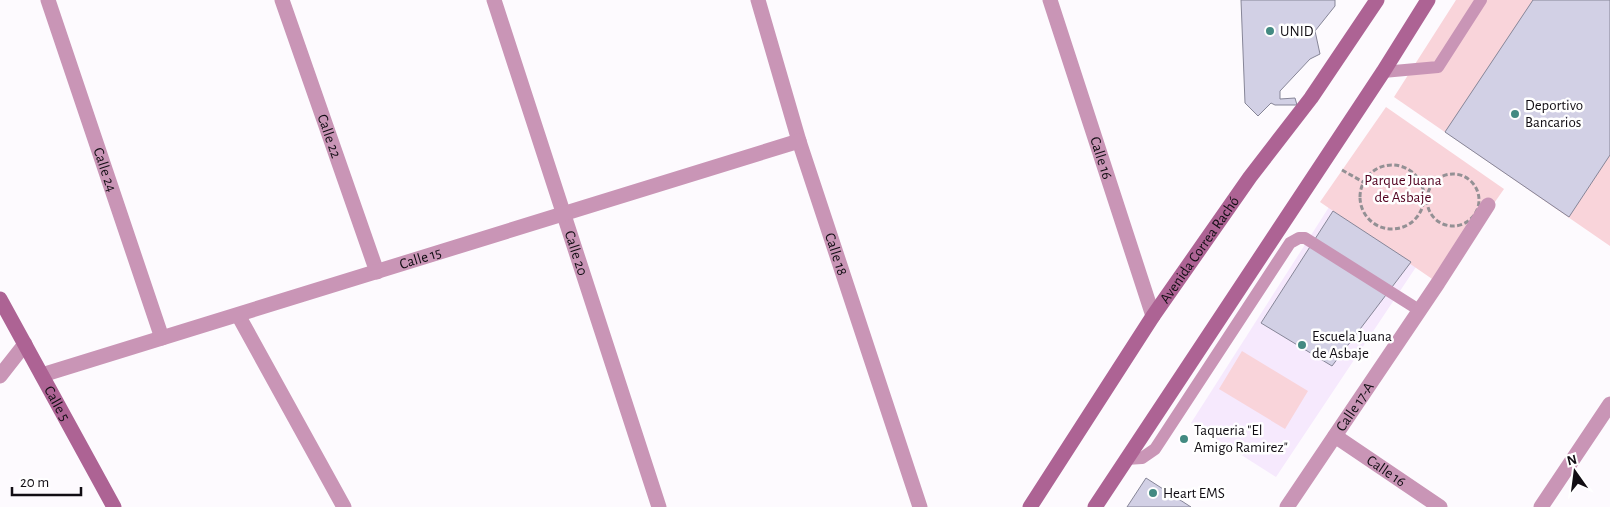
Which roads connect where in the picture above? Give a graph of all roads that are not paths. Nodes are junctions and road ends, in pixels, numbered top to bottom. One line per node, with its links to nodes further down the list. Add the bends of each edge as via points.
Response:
1 (48, 0): 18 (street, Calle 24)
2 (282, 0): 13 (street, Calle 22)
3 (494, 0): 12 (street, Calle 20)
4 (758, 0): 10 (street, Calle 18)
5 (1050, 0): 17 (street, Calle 16)
6 (1377, 0): 17 (main road, Avenida Correa Rachó)
7 (1428, 0): 9 (main road)
8 (1481, 0): 9 (lane, via 1438,67)
9 (1383, 72): 24 (main road)
10 (799, 141): 12 (street, Calle 15); 28 (street, Calle 18)
11 (1488, 204): 15 (street, Calle 17-A)
12 (564, 214): 13 (street, Calle 15); 27 (street, Calle 20)
13 (377, 272): 16 (street, Calle 15)
14 (0, 300): 19 (main road, Calle 5)
15 (1419, 310): 23 (street, Calle 17-A); 24 (lane, via 1305,238 1299,238 1290,243 1155,449 1142,458)
16 (238, 315): 18 (street, Calle 15); 26 (street)
17 (1153, 316): 29 (main road, Avenida Correa Rachó)
18 (162, 338): 20 (street, Calle 15)
19 (25, 344): 20 (main road, Calle 5); 21 (street)
20 (42, 375): 25 (main road, Calle 5)
21 (0, 376)
22 (1610, 404): 33 (street)
23 (1334, 436): 31 (street, Calle 17-A); 32 (street, Calle 16)
24 (1126, 460): 30 (main road)
25 (114, 507)
26 (344, 507)
27 (659, 507)
28 (920, 507)
29 (1030, 507)
30 (1095, 507)
31 (1287, 507)
32 (1440, 507)
33 (1541, 507)

